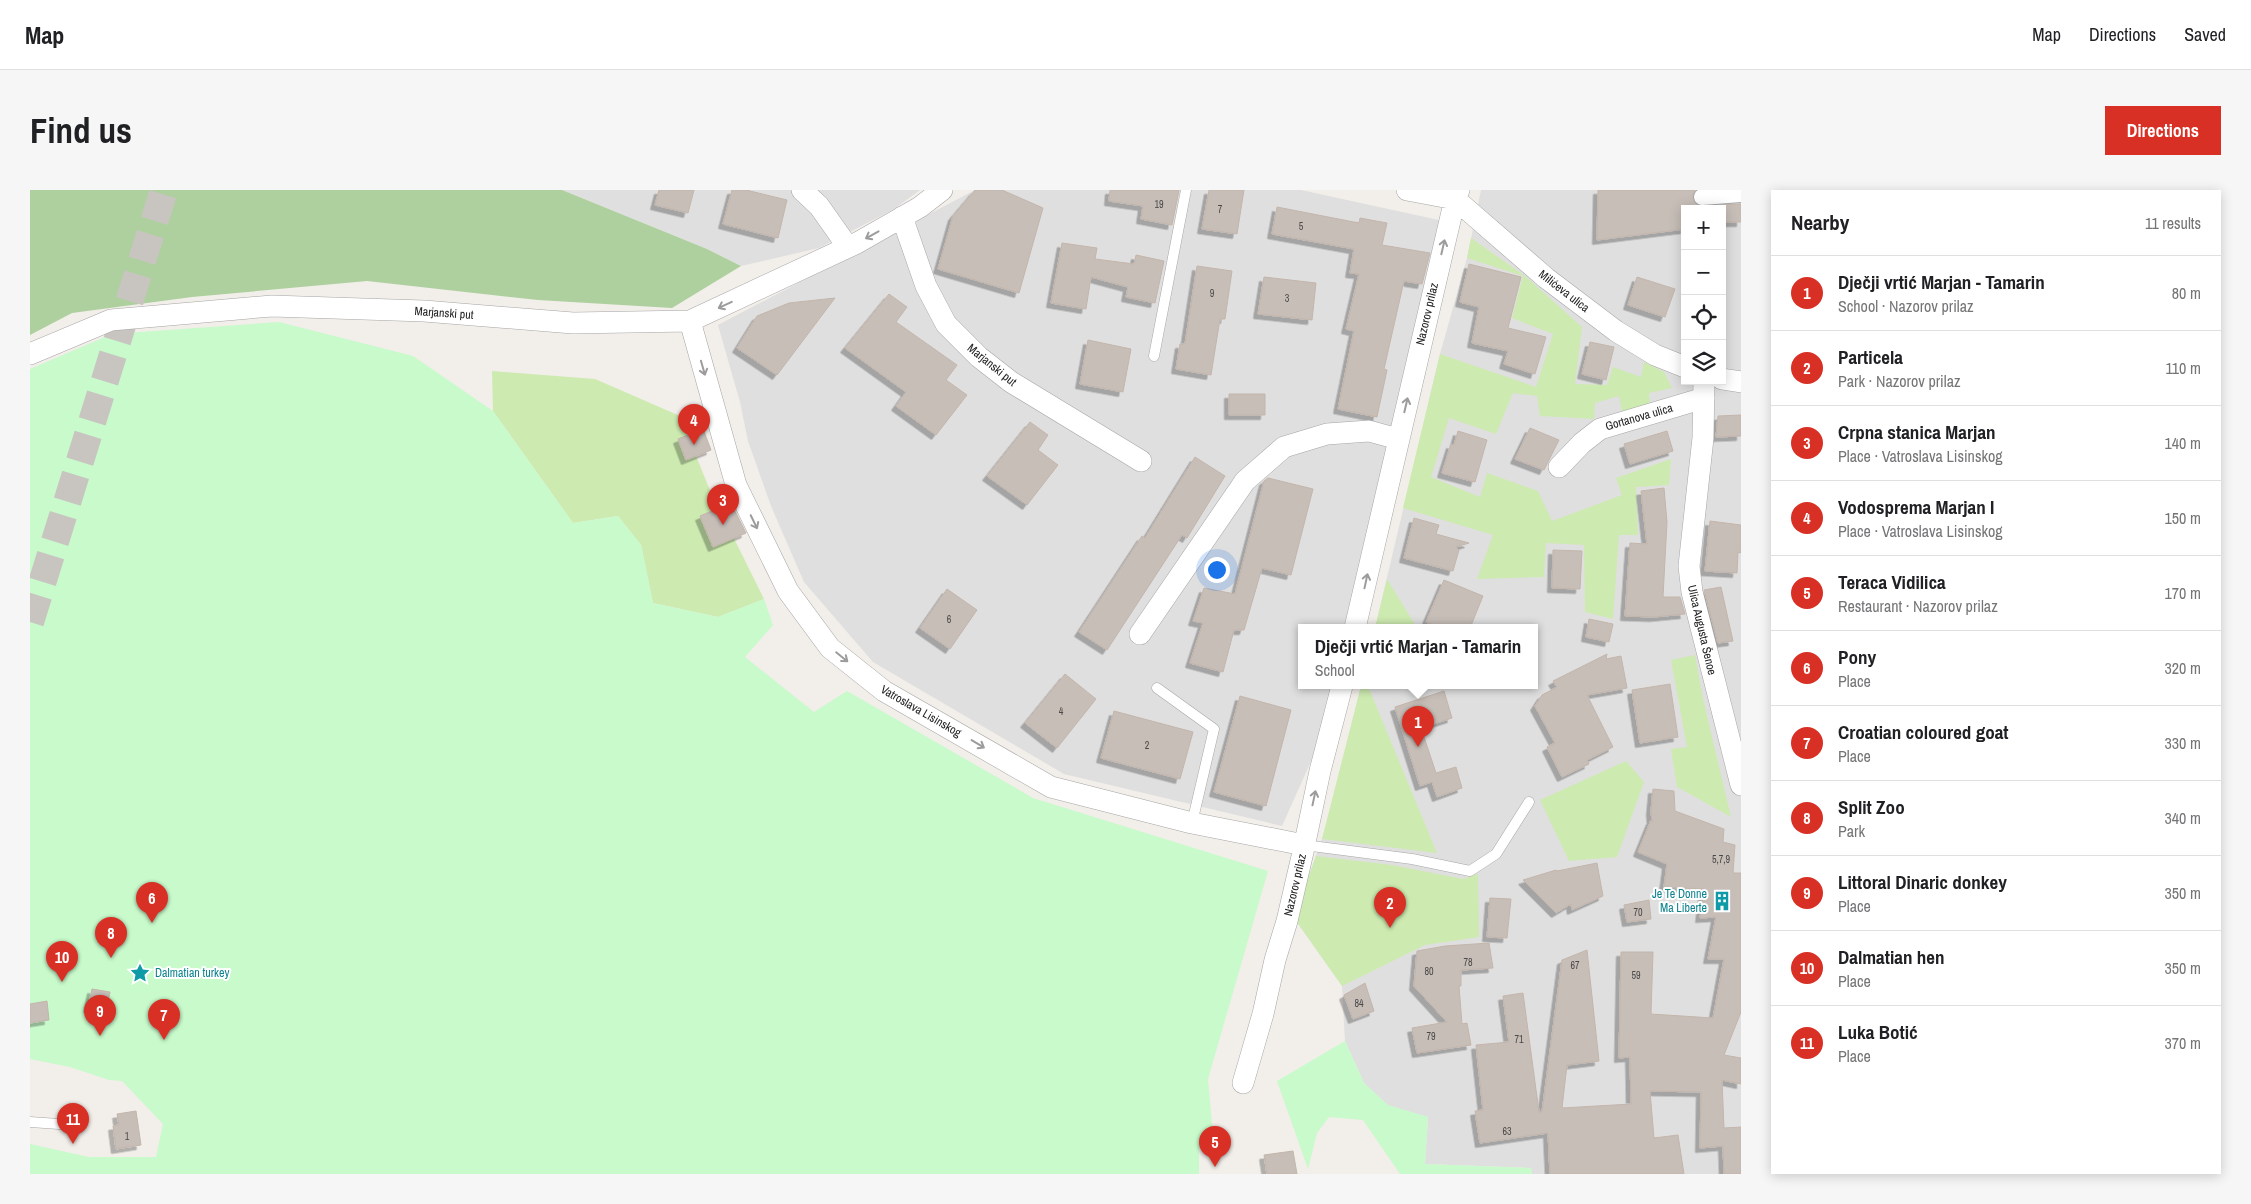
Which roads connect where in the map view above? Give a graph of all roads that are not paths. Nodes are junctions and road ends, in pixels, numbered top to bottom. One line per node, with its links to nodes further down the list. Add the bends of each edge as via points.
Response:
1 (802, 190): 9 (street, via 819,206)
2 (942, 190): 8 (street, Marjanski put)
3 (1186, 190): 12 (lane)
4 (1407, 190): 6 (street)
5 (1741, 194): 7 (street)
6 (1457, 195): 13 (street, Milićeva ulica, via 1546,278 1616,331); 17 (street, Nazorov prilaz, one-way to 6)
7 (1702, 197)
8 (902, 217): 9 (street, Marjanski put, one-way to 9); 18 (street, Marjanski put, via 926,286 946,324 979,357 1011,382)
9 (848, 247): 10 (street, Marjanski put, one-way to 10)
10 (690, 321): 11 (street, Marjanski put, via 573,323 424,311 272,306 111,320); 26 (street, Vatroslava Lisinskog, one-way to 26, via 736,485 788,591 830,648 884,691 1051,787)
11 (30, 354)
12 (1154, 356)
13 (1681, 366)
14 (1726, 380): 15 (street)
15 (1741, 382)
16 (1704, 390): 19 (street, Gortanova ulica, via 1600,429); 24 (street, Ulica Augusta Šenoe, via 1703,438 1689,566 1692,592)
17 (1398, 439): 20 (street, Nazorov prilaz, one-way to 17); 21 (street, via 1369,431 1327,434 1284,447 1245,481)
18 (1142, 461)
19 (1558, 467)
20 (1356, 624)
21 (1140, 634)
22 (1157, 688): 26 (lane, via 1214,729)
23 (1341, 689): 27 (street, Nazorov prilaz, one-way to 23)
24 (1741, 785)
25 (1529, 802): 27 (lane, via 1496,854 1470,870)
26 (1192, 823): 27 (street, Vatroslava Lisinskog)
27 (1304, 845): 28 (street, Nazorov prilaz, via 1287,921 1274,960 1264,1014)
28 (1243, 1082)
29 (30, 1122): 30 (lane)
30 (74, 1125)

